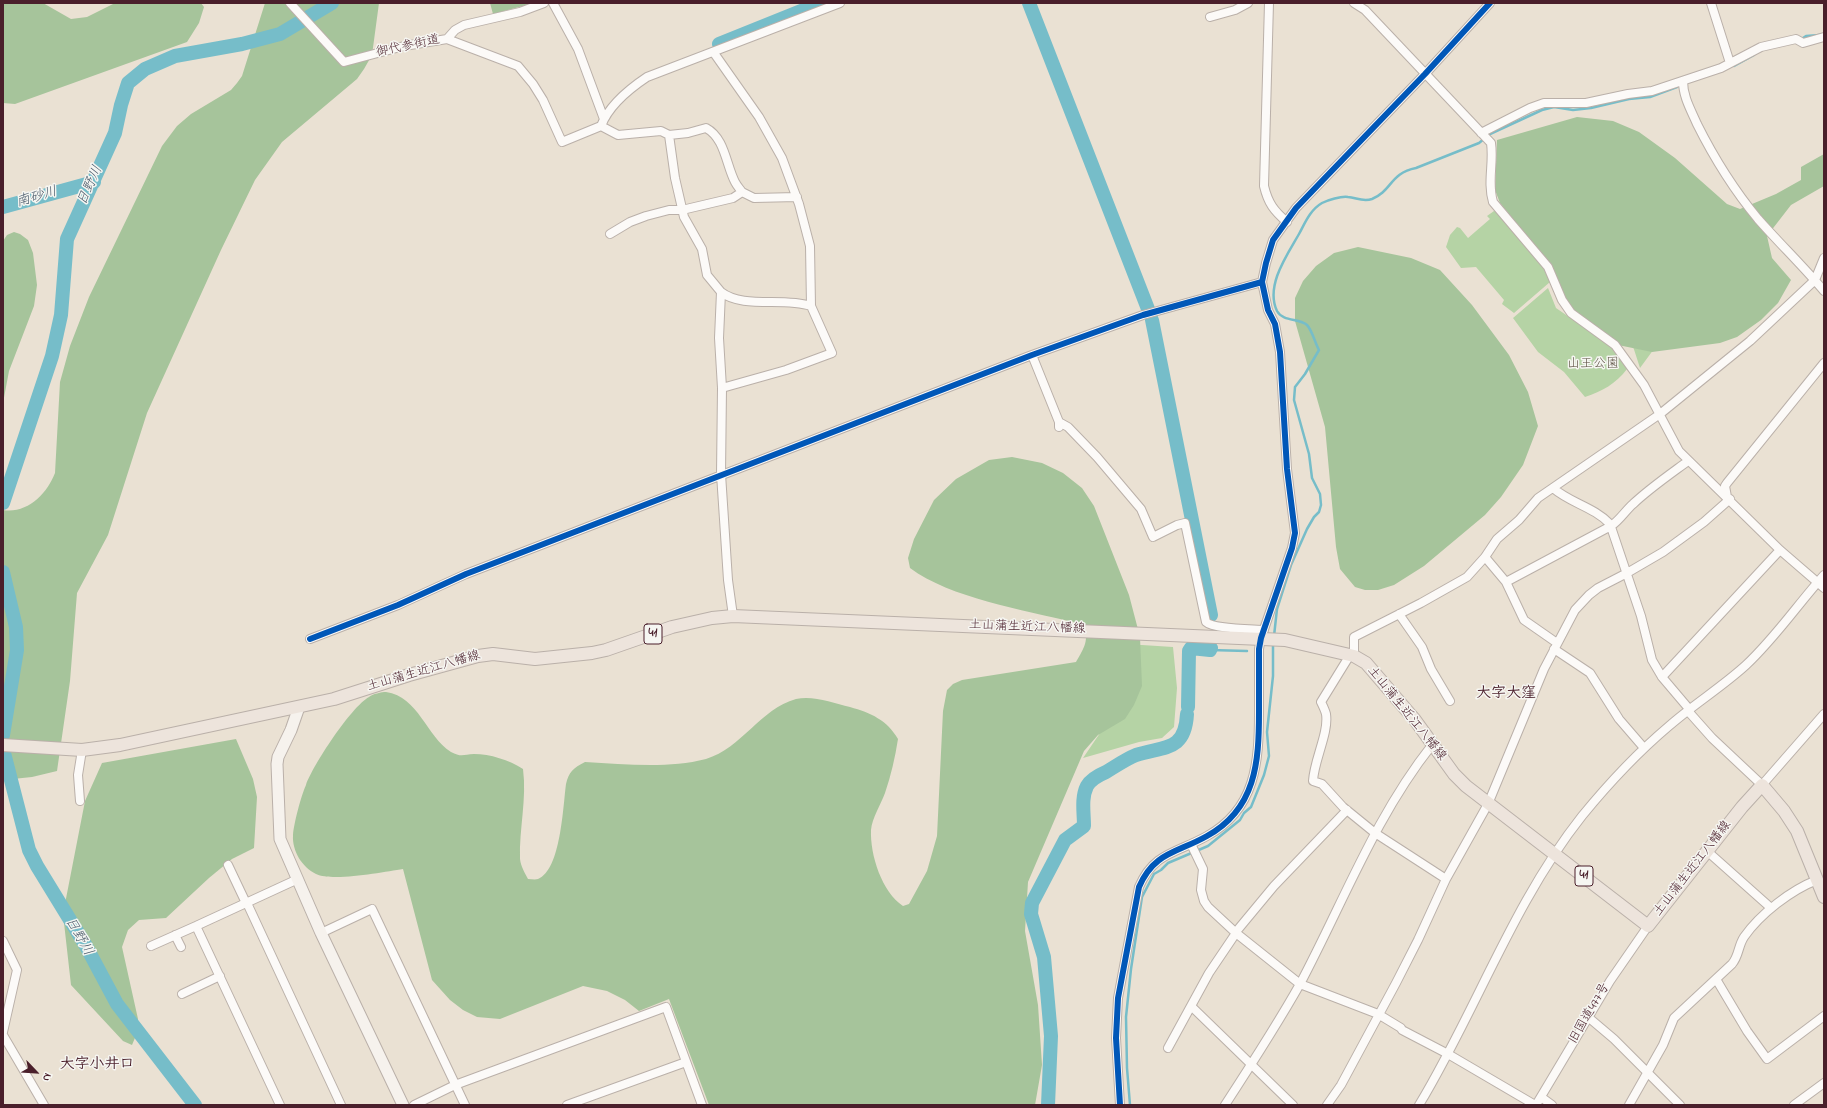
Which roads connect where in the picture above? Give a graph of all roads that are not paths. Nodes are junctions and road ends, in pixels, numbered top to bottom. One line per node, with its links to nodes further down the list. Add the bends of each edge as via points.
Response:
1 (290, 3): 12 (street, 御代参街道, via 344,62 404,46)
2 (544, 3): 12 (street, 御代参街道, via 520,12 464,25)
3 (552, 3): 17 (street, via 578,49)
4 (840, 3): 13 (street)
5 (1248, 3): 10 (street, via 1235,10)
6 (1269, 3): 23 (street, via 1264,186 1275,212)
7 (1354, 3): 15 (street, via 1365,10)
8 (1490, 3): 15 (street)
9 (1711, 3): 14 (street)
10 (1210, 17)
11 (1824, 37): 14 (street, via 1761,47)
12 (447, 39): 17 (street, via 518,66 543,100 562,142)
13 (714, 53): 17 (street, via 647,78 626,92); 21 (street, via 749,101 775,144)
14 (1730, 63): 16 (street)
15 (1425, 74): 18 (street); 23 (street, via 1296,208)
16 (1683, 81): 18 (street, via 1652,91 1596,101 1575,104 1544,103); 26 (street, via 1683,92 1709,149 1725,174 1758,218)
17 (603, 123): 19 (street, via 618,135 661,131)
18 (1482, 134): 34 (street, via 1489,142 1492,154 1490,192 1493,202 1548,267 1562,300 1571,313 1615,346 1644,385)
19 (669, 135): 20 (street, via 706,128 710,130 720,142 735,183); 22 (street)
20 (742, 192): 21 (street, via 754,198); 22 (street, via 733,198)
21 (797, 197): 30 (street, via 810,246)
22 (682, 210): 24 (street, via 669,210 638,218); 29 (street, via 702,249 707,275)
23 (1287, 222): 27 (street, via 1279,230 1270,247)
24 (610, 234)
25 (1824, 258): 26 (street)
26 (1815, 280): 28 (street); 34 (street, via 1750,341)
27 (1262, 282): 31 (street, via 1143,315); 49 (street, via 1268,310 1275,324 1280,352 1287,469 1295,533)
28 (1824, 291)
29 (720, 292): 30 (street, via 739,301 787,302); 33 (street)
30 (812, 306): 33 (street, via 832,353 786,370)
31 (1032, 355): 36 (street); 49 (street, via 1059,424 1068,428 1097,457 1141,509 1153,537 1185,523 1206,622)
32 (1824, 363): 38 (street, via 1727,483 1725,486)
33 (722, 388): 36 (street)
34 (1660, 414): 35 (street, via 1679,451); 37 (street)
35 (1688, 462): 38 (street); 39 (street, via 1641,496)
36 (721, 474): 48 (street); 50 (street, via 466,574 398,605)
37 (1553, 488): 39 (street, via 1600,515); 41 (street, via 1538,498 1519,520 1497,539)
38 (1729, 498): 40 (street); 42 (street, via 1681,539)
39 (1611, 526): 42 (street); 44 (street)
40 (1780, 550): 45 (street); 53 (street)
41 (1485, 557): 44 (street); 47 (street, via 1467,577)
42 (1627, 573): 51 (street, via 1589,595 1575,610); 53 (street, via 1652,660)
43 (1824, 575): 45 (street)
44 (1506, 582): 51 (street, via 1524,620)
45 (1817, 582): 46 (street); 56 (street, via 1758,654)
46 (1824, 588)
47 (1399, 614): 52 (street, via 1354,637); 54 (street, via 1422,647 1431,669)
48 (733, 616): 49 (main road, 土山蒲生近江八幡線 / 41); 55 (main road, 土山蒲生近江八幡線 / 41, via 672,627 592,653 535,659 493,654 478,656)
49 (1264, 636): 52 (main road, 土山蒲生近江八幡線 / 41); 67 (street, via 1259,648 1259,744 1252,784 1238,809 1223,824)
50 (310, 639)
51 (1556, 646): 60 (street, via 1590,673 1619,720); 64 (street, via 1532,696)
52 (1352, 655): 59 (main road, 土山蒲生近江八幡線 / 41, via 1375,672); 65 (street, via 1321,702 1326,714 1325,731 1313,781 1322,784)
53 (1662, 677): 56 (street)
54 (1450, 701)
55 (299, 707): 61 (main road, 土山蒲生近江八幡線 / 41, via 120,745); 71 (street, via 277,764 280,839)
56 (1689, 710): 60 (street); 62 (street, via 1712,738)
57 (1824, 714): 62 (street)
58 (3, 745): 61 (main road, 土山蒲生近江八幡線 / 41)
59 (1432, 745): 64 (main road, 土山蒲生近江八幡線 / 41, via 1454,774); 66 (street)
60 (1644, 748): 69 (street, via 1609,784)
61 (82, 750): 63 (street, via 78,776)
62 (1762, 785): 68 (main road, 土山蒲生近江八幡線); 73 (main road, via 1784,811 1797,832)
63 (80, 802)
64 (1488, 804): 69 (main road, 土山蒲生近江八幡線 / 41); 72 (street)
65 (1347, 810): 66 (street); 80 (street, via 1279,880)
66 (1375, 833): 72 (street); 87 (street)
67 (1192, 845): 80 (street, via 1203,869 1204,901); 111 (street, via 1167,854 1154,864 1142,880 1135,899 1116,1017)
68 (1707, 851): 76 (street); 78 (main road, 土山蒲生近江八幡線)
69 (1555, 854): 78 (main road, 土山蒲生近江八幡線 / 41); 96 (street, via 1519,915)
70 (228, 864): 75 (street)
71 (298, 879): 75 (street); 79 (street)
72 (1446, 879): 90 (street, via 1418,940)
73 (1817, 880): 74 (main road); 76 (street)
74 (1824, 897)
75 (247, 903): 77 (street); 105 (street)
76 (1771, 908): 86 (street, via 1744,937 1737,957)
77 (196, 926): 81 (street); 85 (street)
78 (1648, 926): 92 (street, 旧国道477号)
79 (321, 933): 101 (street, via 372,909); 106 (street)
80 (1236, 933): 87 (street); 89 (street)
81 (175, 935): 83 (street); 84 (street)
82 (3, 942): 93 (street, via 17,970)
83 (151, 946)
84 (181, 947)
85 (220, 976): 88 (street); 104 (street)
86 (1716, 979): 91 (street, via 1767,1059); 99 (street, via 1676,1015)
87 (1300, 984): 90 (street); 98 (street)
88 (182, 994)
89 (1190, 1006): 95 (street); 98 (street)
90 (1378, 1014): 96 (street, via 1408,1034); 114 (street)
91 (1824, 1016)
92 (1588, 1017): 99 (street, via 1605,1030); 102 (street, 旧国道477号)
93 (3, 1032)
94 (3, 1035): 103 (street)
95 (1168, 1048)
96 (1448, 1054): 115 (street); 116 (street)
97 (686, 1062): 101 (street, via 666,1007); 109 (street); 110 (street)
98 (1252, 1064): 112 (street); 113 (street)
99 (1648, 1073): 118 (street); 119 (street)
100 (1824, 1083): 120 (street)
101 (455, 1085): 107 (street); 108 (street)
102 (1541, 1097): 116 (street, 旧国道477号); 117 (street)
103 (44, 1105)
104 (280, 1105)
105 (342, 1105)
106 (403, 1105)
107 (414, 1105)
108 (464, 1105)
109 (567, 1105)
110 (702, 1105)
111 (1120, 1105)
112 (1224, 1105)
113 (1294, 1105)
114 (1328, 1105)
115 (1419, 1105)
116 (1535, 1105)
117 (1552, 1105)
118 (1629, 1105)
119 (1680, 1105)
120 (1794, 1105)

